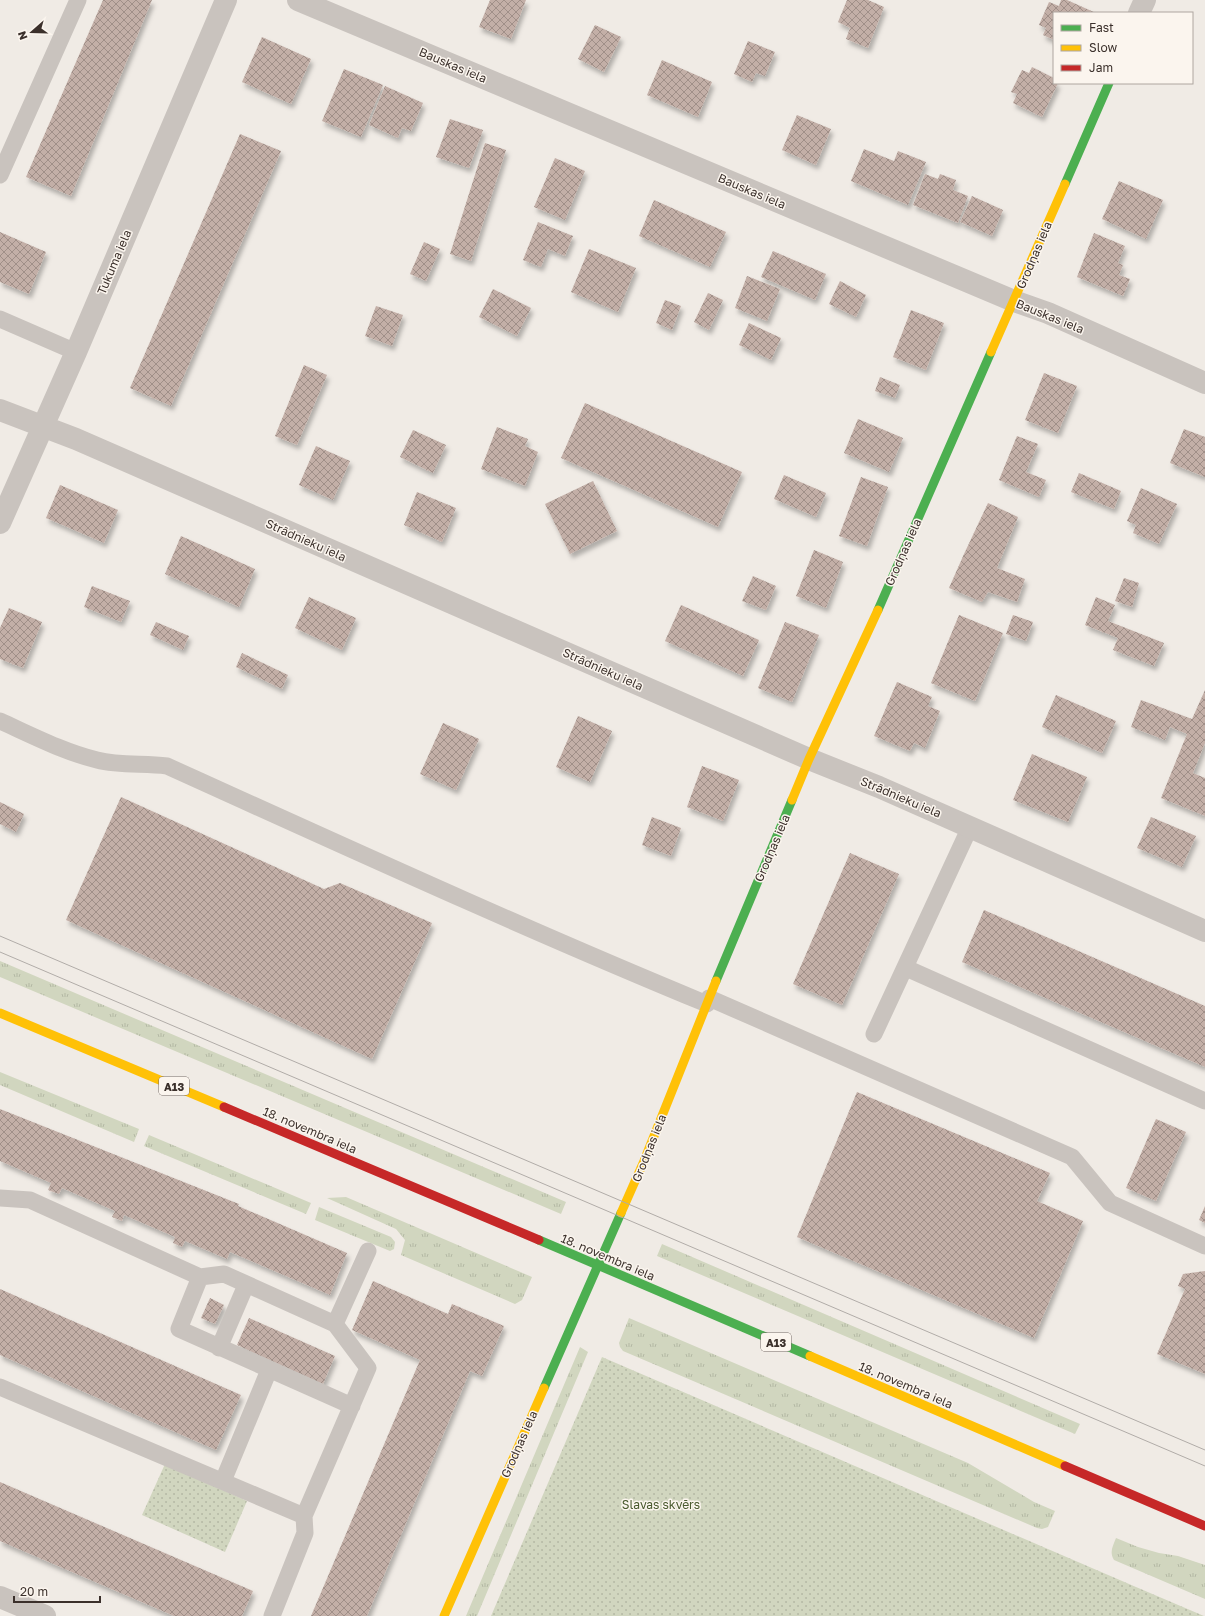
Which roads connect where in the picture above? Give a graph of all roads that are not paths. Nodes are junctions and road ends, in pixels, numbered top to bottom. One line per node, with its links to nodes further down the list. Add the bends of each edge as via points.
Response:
1 (78, 0): 7 (lane)
2 (226, 0): 10 (street, Tukuma iela)
3 (298, 0): 8 (street, Bauskas iela)
4 (1145, 0): 5 (street)
5 (1139, 12)
6 (1109, 84): 8 (street, Grodņas iela)
7 (0, 176)
8 (1014, 301): 11 (street, Bauskas iela, via 1048,313); 16 (street, Grodņas iela, via 855,662)
9 (0, 318): 10 (lane)
10 (76, 352): 13 (street, Tukuma iela)
11 (1205, 383)
12 (0, 410): 13 (street, Strādnieku iela)
13 (43, 425): 14 (street, Tukuma iela); 16 (street, Strādnieku iela)
14 (0, 523)
15 (0, 721): 20 (lane, via 97,760 116,764 167,766 488,911 622,969)
16 (809, 759): 17 (street, Strādnieku iela); 20 (street, Grodņas iela)
17 (970, 827): 18 (street, Strādnieku iela); 19 (lane)
18 (1205, 931)
19 (906, 968): 22 (lane); 23 (lane)
20 (708, 1001): 25 (lane, via 1072,1157 1110,1203); 27 (street, Grodņas iela, via 644,1161)
21 (0, 1013): 27 (street, 18. novembra iela / A13)
22 (874, 1034)
23 (1205, 1101)
24 (0, 1198): 28 (lane, via 30,1200)
25 (1205, 1246)
26 (368, 1251): 30 (lane)
27 (598, 1266): 37 (street, 18. novembra iela / A13); 41 (street, Grodņas iela)
28 (200, 1277): 29 (lane, via 224,1274); 31 (lane, via 179,1329)
29 (246, 1285): 30 (lane); 31 (lane)
30 (335, 1324): 34 (lane, via 368,1368)
31 (219, 1348): 32 (lane)
32 (269, 1370): 34 (lane); 35 (lane)
33 (0, 1387): 35 (lane)
34 (352, 1406): 36 (lane)
35 (223, 1482): 36 (lane)
36 (304, 1516): 40 (lane, via 305,1533)
37 (1205, 1526)
38 (0, 1596): 39 (street)
39 (45, 1616)
40 (272, 1616)
41 (444, 1616)

